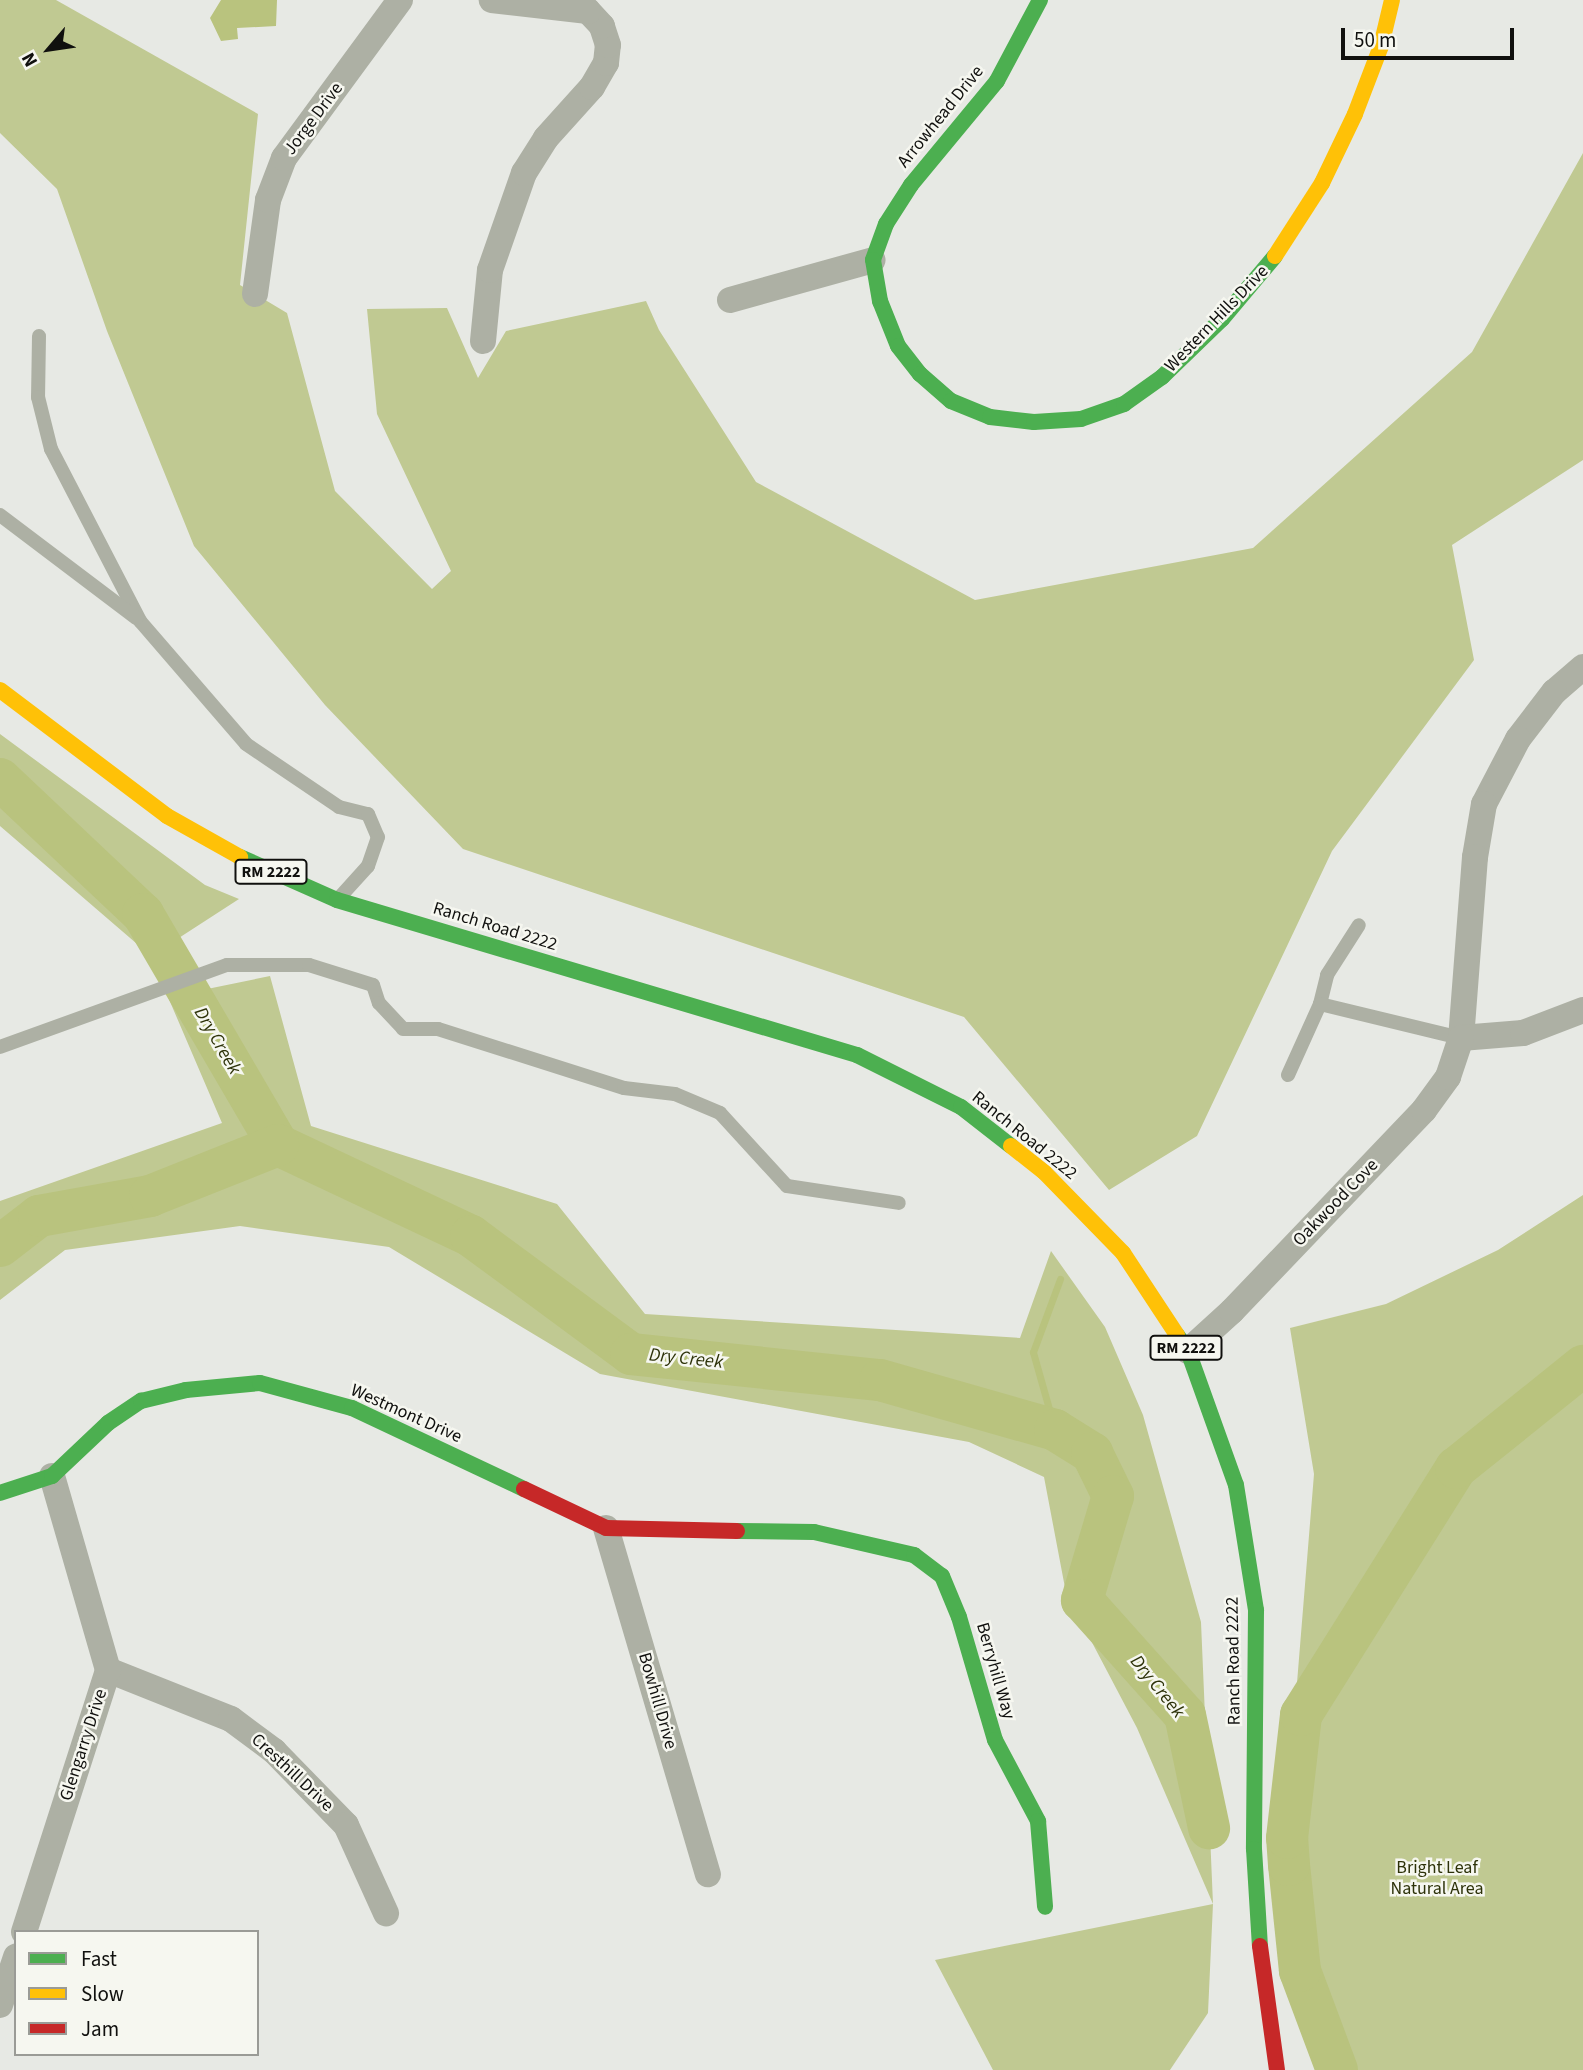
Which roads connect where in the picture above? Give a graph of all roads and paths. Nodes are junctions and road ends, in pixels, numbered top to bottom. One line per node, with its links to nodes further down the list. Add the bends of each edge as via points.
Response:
1 (400, 0): 6 (street, Jorge Drive, via 284,158 268,200)
2 (492, 0): 9 (street, via 588,11 602,26 608,45 606,63 592,87 545,138 524,173 491,270)
3 (1040, 0): 5 (street, Arrowhead Drive, via 1028,30 996,81 911,185 886,224)
4 (1392, 0): 5 (street, Western Hills Drive, via 1381,46 1355,114 1322,183 1272,261 1222,319 1162,377 1124,404 1081,419 1034,422 990,417 951,401 920,374 898,346 880,301)
5 (873, 260): 7 (street)
6 (255, 294)
7 (730, 300)
8 (39, 336): 11 (lane, via 38,397 51,449)
9 (482, 341)
10 (0, 515): 11 (lane)
11 (140, 621): 14 (lane, via 246,744 339,807 368,814 378,837 368,866)
12 (1583, 667): 18 (street, Oakwood Cove, via 1554,692 1518,739 1484,804 1475,856)
13 (0, 690): 14 (street, Ranch Road 2222 / RM 2222, via 167,816 247,862)
14 (337, 900): 22 (street, Ranch Road 2222 / RM 2222, via 858,1055 961,1107 1044,1172 1123,1253)
15 (1359, 925): 16 (lane, via 1332,967)
16 (1320, 1004): 18 (lane); 20 (lane)
17 (1583, 1010): 18 (street, via 1523,1033)
18 (1461, 1038): 22 (street, Oakwood Cove, via 1448,1077 1424,1110)
19 (0, 1047): 21 (lane, via 212,970 248,963 309,965 373,985 379,1003 402,1030 438,1029 624,1088 675,1094 720,1112 787,1186)
20 (1288, 1075)
21 (899, 1203)
22 (1188, 1351): 34 (street, Ranch Road 2222 / RM 2222, via 1236,1485 1256,1610 1254,1849 1262,1976)
23 (52, 1476): 24 (street, Westmont Drive); 25 (street, Westmont Drive, via 108,1423 141,1401 186,1390 260,1383 352,1408); 27 (street, Glengarry Drive)
24 (0, 1493)
25 (606, 1528): 26 (street, Westmont Drive); 28 (street, Bowhill Drive)
26 (814, 1532): 29 (street, Berryhill Way, via 914,1555 942,1576 959,1617 995,1740 1038,1821)
27 (108, 1670): 30 (street, Cresthill Drive, via 231,1718 274,1751 346,1825); 31 (street, Glengarry Drive)
28 (708, 1874)
29 (1045, 1907)
30 (386, 1913)
31 (25, 1930)
32 (14, 1963): 33 (street)
33 (0, 2006)
34 (1277, 2070)

